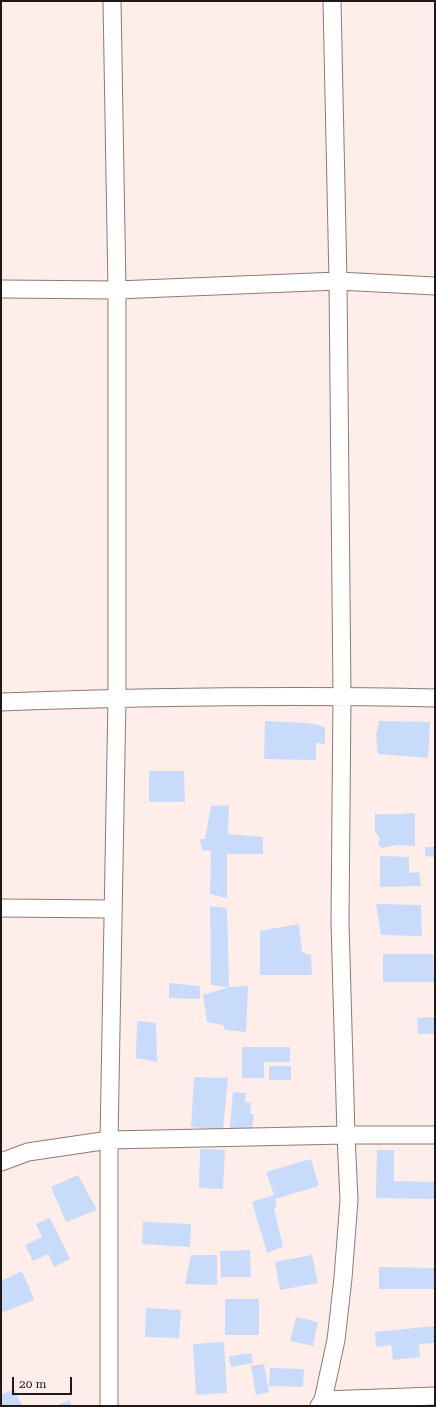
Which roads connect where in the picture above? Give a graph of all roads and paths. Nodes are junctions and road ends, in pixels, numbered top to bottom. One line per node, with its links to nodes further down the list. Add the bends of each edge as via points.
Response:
1 (112, 1): 6 (street)
2 (332, 1): 3 (street)
3 (338, 281): 4 (street); 6 (street); 7 (street)
4 (435, 286)
5 (1, 289): 6 (street)
6 (117, 290): 8 (street)
7 (342, 696): 8 (street); 9 (street); 13 (street, via 340,922)
8 (117, 698): 10 (street); 12 (street)
9 (435, 698)
10 (1, 702)
11 (1, 908): 12 (street)
12 (113, 909): 15 (street)
13 (346, 1135): 14 (street); 15 (street); 18 (street, via 348,1200 343,1278 336,1340)
14 (435, 1135)
15 (109, 1140): 16 (street, via 28,1152); 19 (street)
16 (1, 1162)
17 (435, 1396): 18 (street)
18 (321, 1403)
19 (109, 1406)

